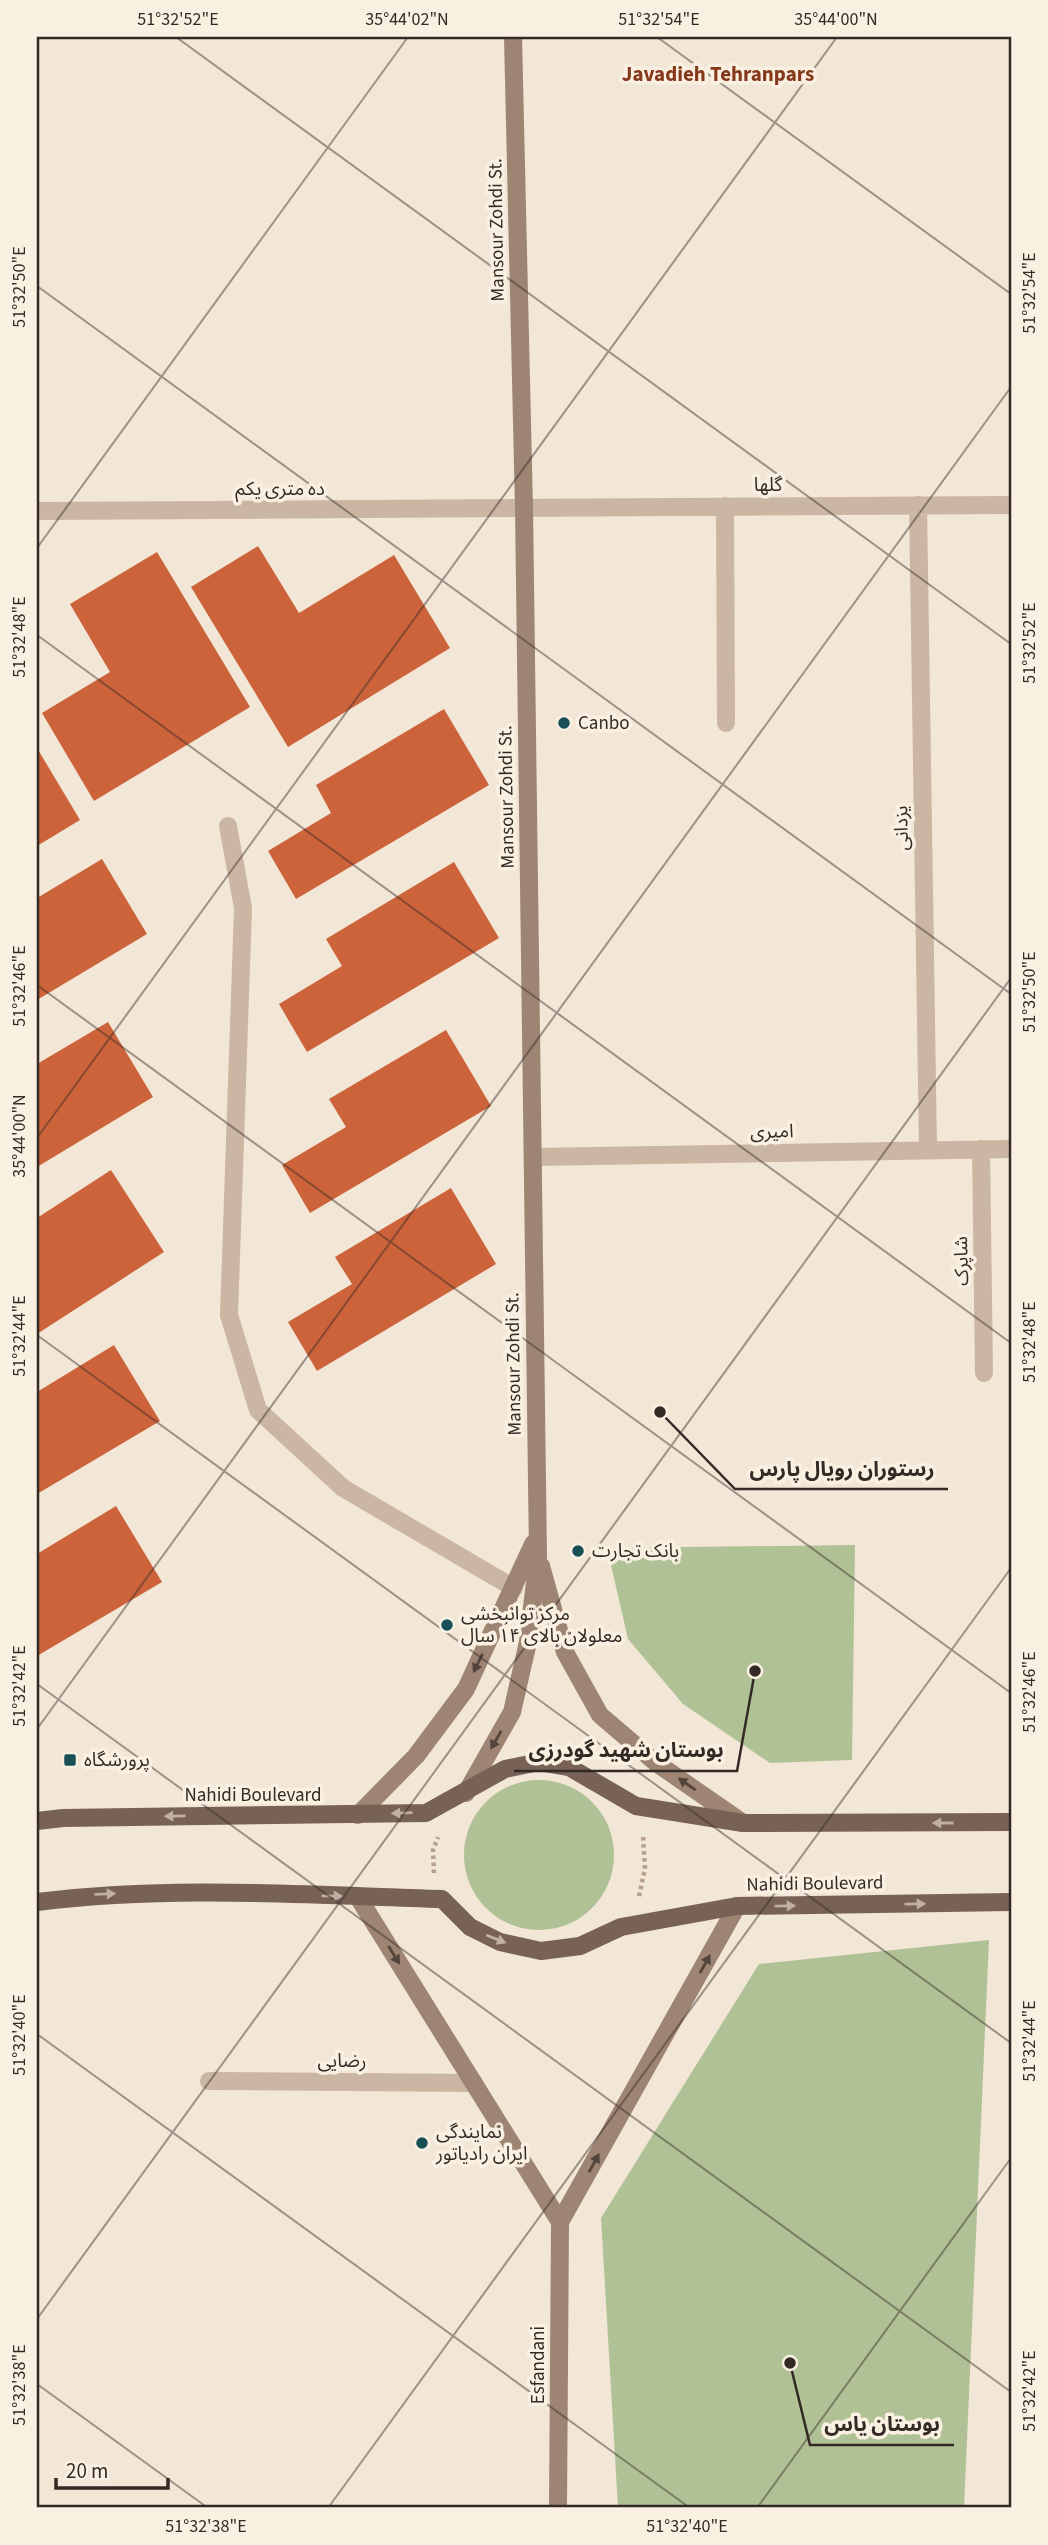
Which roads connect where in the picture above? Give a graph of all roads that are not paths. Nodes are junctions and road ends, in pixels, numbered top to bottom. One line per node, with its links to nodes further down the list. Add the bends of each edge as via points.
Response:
1 (513, 37): 5 (main road, Mansour Zohdi St.)
2 (918, 505): 3 (street, گلها); 4 (street, گلها); 11 (street, یزدانی)
3 (1011, 505)
4 (725, 506): 5 (street, گلها); 7 (street)
5 (524, 508): 6 (street, ده متری یکم); 12 (main road, Mansour Zohdi St.)
6 (37, 511)
7 (726, 723)
8 (228, 826): 16 (street, via 243,908 229,1315 258,1410 343,1488)
9 (981, 1149): 10 (street, امیری); 11 (street, امیری); 13 (street, شاپرک)
10 (1011, 1149)
11 (928, 1150): 12 (street, امیری)
12 (533, 1157): 14 (main road, Mansour Zohdi St.)
13 (984, 1373)
14 (537, 1534): 15 (main road, Mansour Zohdi St.); 16 (main road)
15 (538, 1556): 17 (main road, Mansour Zohdi St., one-way to 17, via 528,1643 512,1712); 21 (main road, Mansour Zohdi St., one-way to 15, via 655,1762 600,1715 565,1652)
16 (514, 1588): 18 (main road, one-way to 18, via 466,1689 416,1756)
17 (466, 1793): 18 (main road, Nahidi Boulevard, one-way to 18, via 426,1813); 21 (main road, Nahidi Boulevard, via 505,1769 539,1762 569,1768 636,1806)
18 (358, 1815): 19 (main road, Nahidi Boulevard, one-way to 19)
19 (37, 1818)
20 (1011, 1822): 21 (main road, one-way to 21)
21 (743, 1823)
22 (358, 1897): 23 (main road, one-way to 22, via 97,1894); 25 (main road, Nahidi Boulevard, one-way to 25, via 442,1899 470,1927 500,1942 541,1951 580,1946 621,1927); 27 (main road, one-way to 27)
23 (37, 1902)
24 (1011, 1902): 25 (main road, Nahidi Boulevard, one-way to 24)
25 (737, 1906): 28 (main road, one-way to 25)
26 (209, 2081): 27 (street, رضایی)
27 (474, 2083): 28 (main road)
28 (560, 2222): 29 (main road, Esfandani)
29 (558, 2508)

